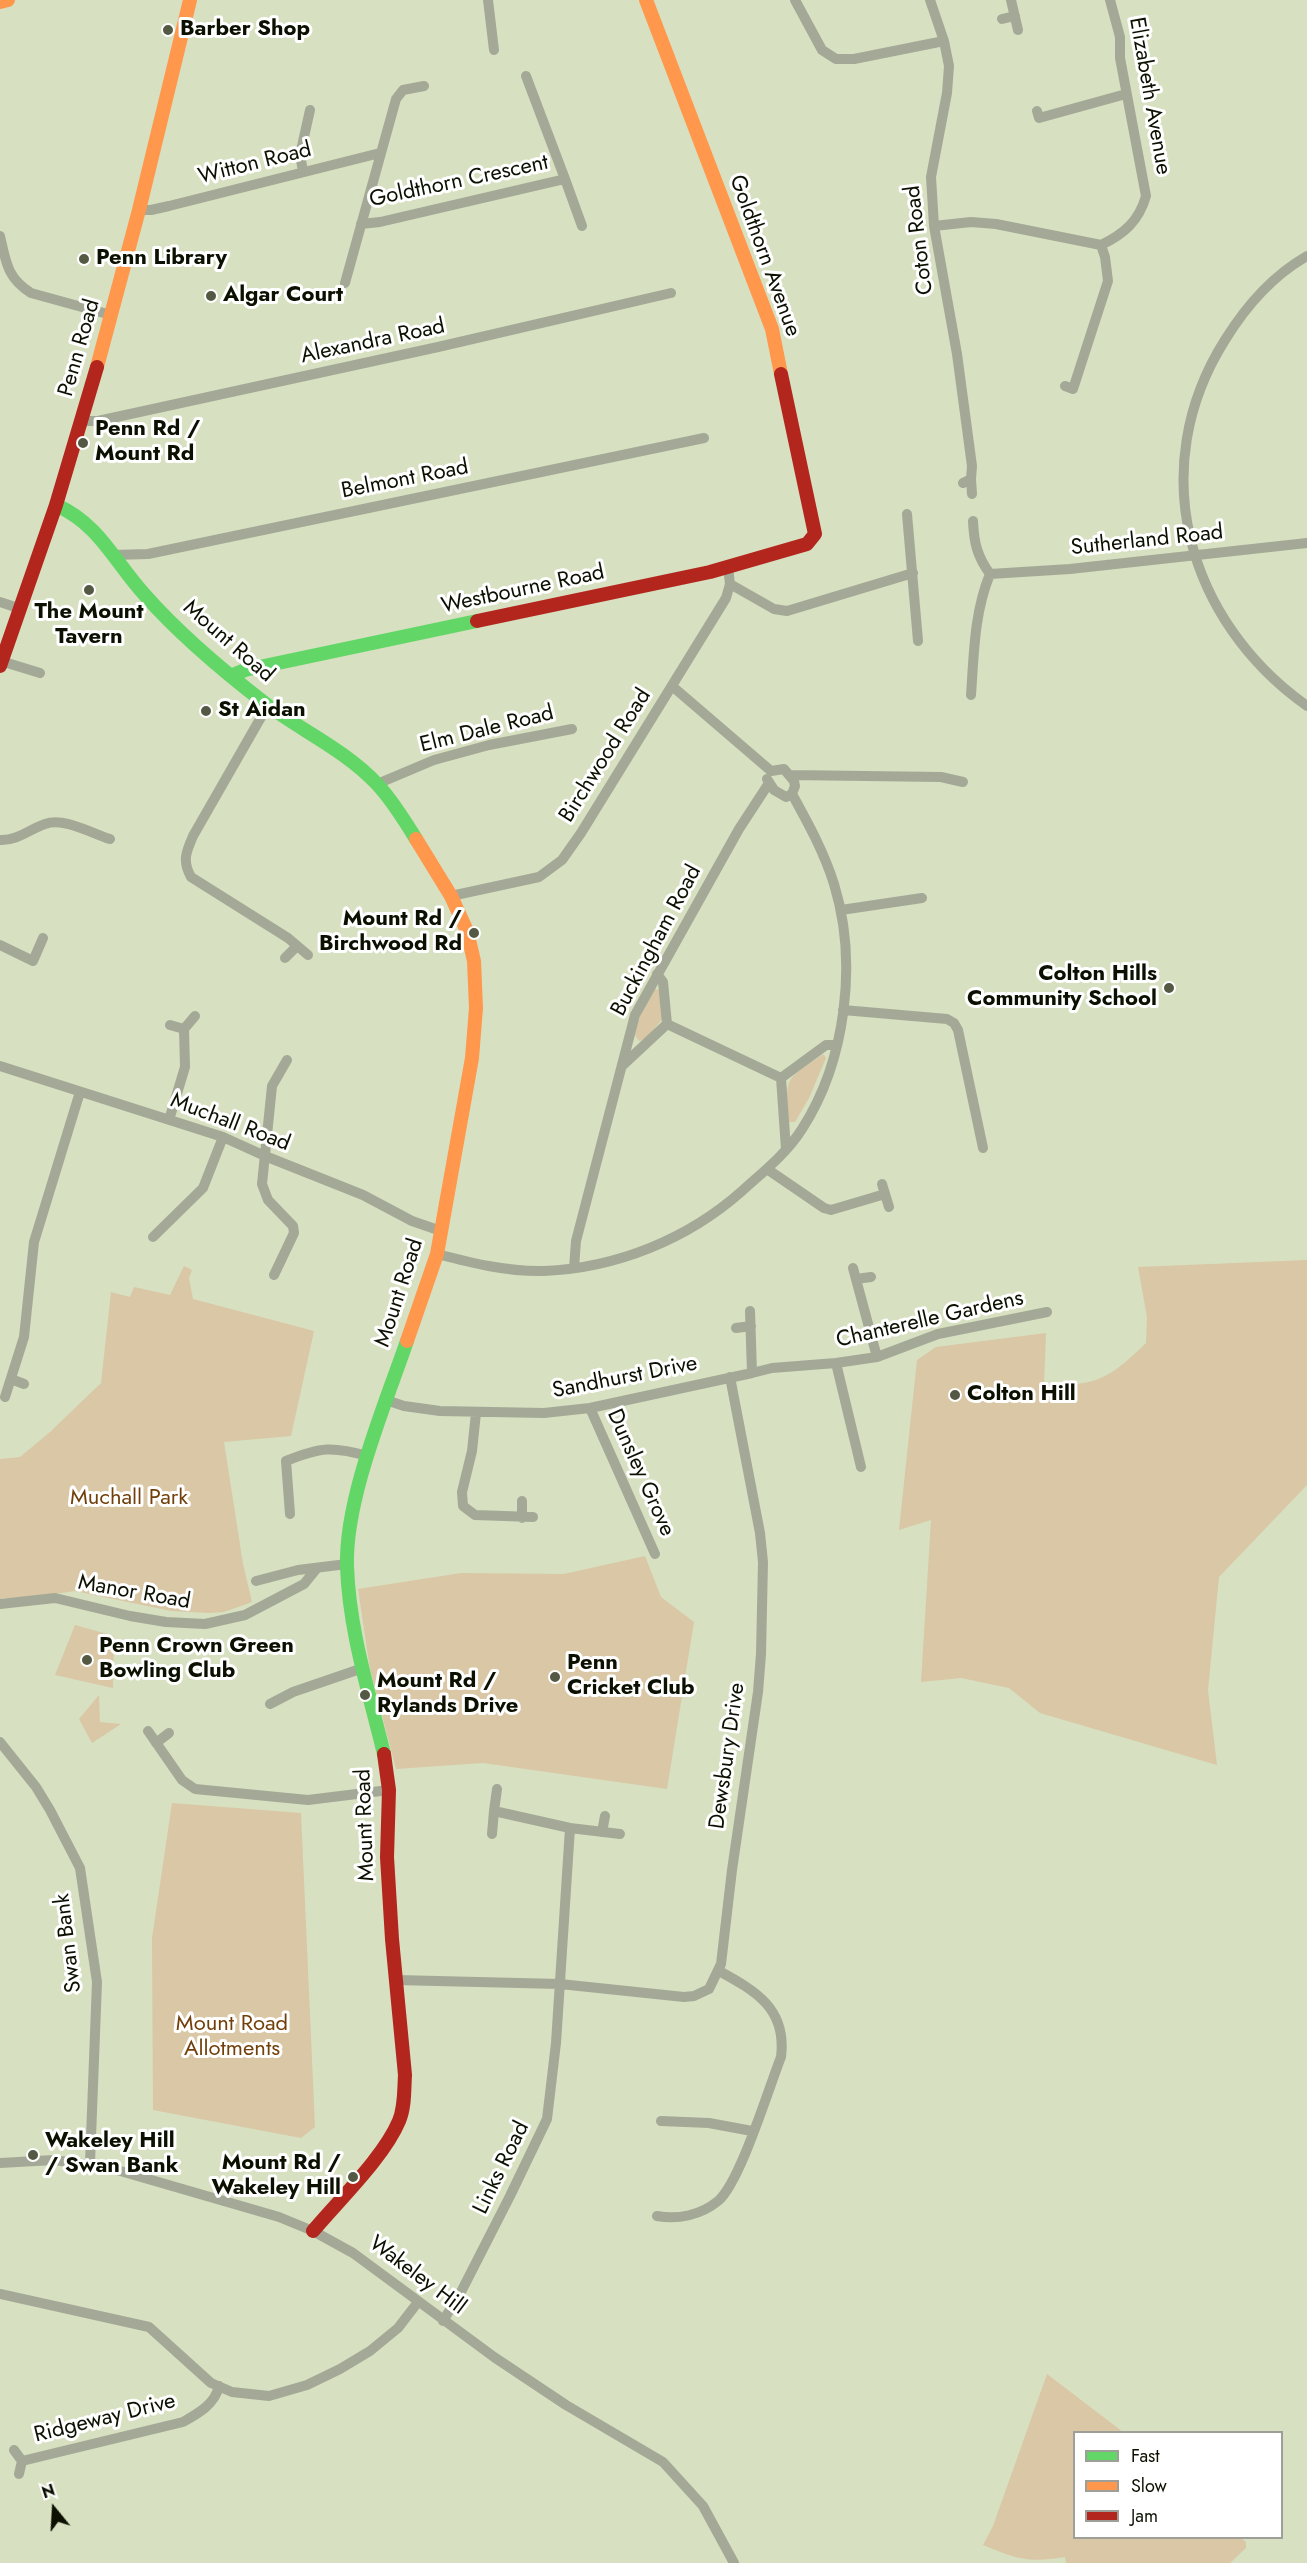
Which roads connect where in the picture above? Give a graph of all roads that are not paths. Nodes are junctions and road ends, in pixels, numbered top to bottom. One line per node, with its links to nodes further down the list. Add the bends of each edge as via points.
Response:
1 (8, 0): 9 (main road)
2 (190, 0): 23 (main road, Penn Road)
3 (488, 0): 14 (street)
4 (646, 0): 40 (main road, Goldthorn Avenue, via 772,329)
5 (795, 0): 13 (street, via 822,50 836,59)
6 (930, 0): 13 (street, Coton Road)
7 (1011, 0): 10 (street)
8 (1110, 0): 17 (street, Elizabeth Avenue, via 1120,37)
9 (0, 2)
10 (1015, 16): 11 (street); 12 (street)
11 (1002, 19)
12 (1018, 30)
13 (944, 41): 26 (street, Coton Road, via 949,78 931,177)
14 (494, 50)
15 (526, 76): 22 (street, Goldthorn Crescent)
16 (424, 86): 20 (street, via 399,94)
17 (1126, 94): 19 (street); 28 (street, Elizabeth Avenue, via 1146,196 1134,222)
18 (310, 110): 21 (street, via 300,154)
19 (1039, 118)
20 (380, 153): 21 (street, Witton Road); 24 (street)
21 (303, 171): 23 (street, Witton Road, via 152,210)
22 (565, 179): 24 (street, Goldthorn Crescent); 25 (street, Goldthorn Crescent)
23 (139, 210): 32 (main road, Penn Road)
24 (361, 224): 30 (street)
25 (582, 226)
26 (934, 226): 28 (street, via 996,224); 36 (street, Coton Road, via 957,354 972,466 967,481)
27 (0, 236): 32 (street, via 9,272 23,288)
28 (1101, 245): 33 (street, via 1108,281)
29 (1307, 256): 43 (street, via 1274,279 1234,324 1211,362 1198,395 1186,441 1184,473 1185,504)
30 (345, 283)
31 (671, 293): 34 (street, Alexandra Road, via 98,422)
32 (111, 315): 34 (main road, Penn Road)
33 (1073, 389)
34 (82, 421): 37 (main road, Penn Road)
35 (704, 438): 42 (street, Belmont Road, via 148,554)
36 (972, 494)
37 (56, 505): 42 (main road, Mount Road, via 85,520); 49 (main road, Penn Road)
38 (907, 514): 45 (street)
39 (973, 521): 46 (street, via 977,554)
40 (814, 534): 44 (main road, Westbourne Road, via 807,544)
41 (1307, 543): 43 (street, Sutherland Road)
42 (113, 555): 53 (main road, Mount Road, via 144,594 208,657)
43 (1195, 556): 46 (street, Sutherland Road); 57 (street, via 1210,596 1229,629 1263,669)
44 (728, 567): 47 (street); 53 (main road, Westbourne Road)
45 (913, 573): 47 (street, via 787,610 774,609); 50 (street)
46 (990, 574): 55 (street, via 977,615)
47 (730, 584): 54 (street, Birchwood Road)
48 (0, 602): 49 (street)
49 (18, 608): 51 (main road, Penn Road)
50 (918, 641)
51 (1, 664): 52 (street)
52 (40, 673)
53 (233, 675): 56 (main road, Mount Road)
54 (672, 686): 59 (street); 67 (street, Birchwood Road, via 562,860 539,877)
55 (971, 695)
56 (268, 705): 63 (main road, Mount Road, via 345,756); 72 (street, via 186,852 185,866 191,877)
57 (1307, 706)
58 (572, 729): 63 (street, Elm Dale Road, via 434,760)
59 (771, 771): 60 (street, via 784,770); 62 (street, via 767,776)
60 (789, 775): 61 (street, via 941,777); 64 (street, via 795,786)
61 (963, 782)
62 (769, 783): 64 (street, via 780,795); 75 (street, Buckingham Road)
63 (377, 784): 67 (main road, Mount Road, via 410,828)
64 (792, 794): 69 (street, via 816,836)
65 (110, 839): 66 (street, via 61,822 47,823 10,840)
66 (0, 840)
67 (451, 896): 94 (main road, Mount Road, via 471,945 476,1008 471,1068)
68 (922, 898): 69 (street)
69 (841, 910): 76 (street, via 846,954)
70 (43, 938): 71 (street, via 33,961)
71 (0, 945)
72 (297, 946): 73 (street); 74 (street)
73 (308, 955)
74 (285, 958)
75 (657, 974): 78 (street, via 663,982); 83 (street, Buckingham Road, via 635,1015)
76 (843, 1010): 81 (street); 89 (street, via 947,1019 954,1023)
77 (195, 1016): 80 (street)
78 (667, 1024): 83 (street); 85 (street)
79 (170, 1025): 80 (street)
80 (184, 1029): 87 (street, via 184,1067)
81 (836, 1045): 85 (street, via 826,1045); 90 (street, via 819,1101)
82 (286, 1060): 91 (street, via 272,1086)
83 (622, 1065): 97 (street, Buckingham Road, via 576,1241)
84 (0, 1066): 86 (street, Muchall Road)
85 (781, 1078): 90 (street)
86 (80, 1092): 87 (street, Muchall Road); 110 (street, via 34,1242 24,1337)
87 (169, 1120): 88 (street, Muchall Road)
88 (223, 1137): 91 (street, Muchall Road); 95 (street, via 203,1188)
89 (982, 1148)
90 (786, 1149): 92 (street)
91 (265, 1156): 94 (street, Muchall Road); 99 (street, via 262,1184 268,1200 293,1226 294,1233)
92 (767, 1169): 93 (street, via 824,1208 831,1210 883,1189); 97 (street, via 726,1205 684,1233 608,1262)
93 (889, 1207)
94 (441, 1231): 96 (main road, Mount Road)
95 (153, 1237)
96 (437, 1254): 97 (street, via 499,1268); 113 (main road, Mount Road)
97 (574, 1268)
98 (853, 1268): 101 (street)
99 (274, 1275)
100 (871, 1276): 101 (street)
101 (856, 1279): 106 (street)
102 (750, 1311): 104 (street)
103 (1047, 1312): 106 (street, Chanterelle Gardens, via 938,1334)
104 (751, 1326): 105 (street); 108 (street)
105 (736, 1328)
106 (877, 1357): 107 (street, Chanterelle Gardens)
107 (836, 1363): 108 (street, Chanterelle Gardens); 117 (street)
108 (752, 1373): 109 (street, Sandhurst Drive)
109 (730, 1377): 114 (street, Sandhurst Drive); 141 (street, Dewsbury Drive, via 760,1533 763,1590 758,1692)
110 (11, 1379): 111 (street); 112 (street)
111 (24, 1384)
112 (4, 1397)
113 (386, 1400): 115 (street, Sandhurst Drive, via 422,1409); 116 (main road, Mount Road)
114 (590, 1408): 115 (street, Sandhurst Drive); 120 (street, Dunsley Grove)
115 (476, 1413): 118 (street, via 462,1492 464,1506 475,1515 527,1517)
116 (368, 1456): 119 (street, via 338,1448 308,1452 286,1461); 121 (main road, Mount Road, via 350,1524)
117 (861, 1467)
118 (522, 1501)
119 (290, 1514)
120 (655, 1554)
121 (347, 1564): 122 (street); 127 (main road, Mount Road, via 351,1617)
122 (317, 1568): 123 (street); 125 (street, Manor Road, via 304,1584)
123 (282, 1574): 124 (street); 125 (street)
124 (256, 1581)
125 (287, 1593): 126 (street, Manor Road, via 245,1615 205,1624 138,1618 55,1598)
126 (0, 1604)
127 (363, 1668): 128 (street); 134 (main road, Mount Road)
128 (270, 1704)
129 (148, 1731): 132 (street)
130 (169, 1733): 132 (street)
131 (0, 1742): 147 (street, Swan Bank, via 36,1787 80,1868 97,1982)
132 (156, 1743): 134 (street, via 182,1780 195,1789 308,1800)
133 (497, 1789): 135 (street)
134 (389, 1790): 142 (main road, Mount Road, via 387,1857)
135 (495, 1811): 137 (street); 139 (street)
136 (605, 1816): 138 (street)
137 (570, 1828): 138 (street); 143 (street, Links Road)
138 (602, 1832): 140 (street)
139 (492, 1834)
140 (620, 1834)
141 (719, 1971): 143 (street, via 709,1989 694,1996); 145 (street, via 758,1995 781,2030 781,2056)
142 (396, 1980): 143 (street); 149 (main road, Mount Road, via 405,2074 399,2121 380,2152)
143 (560, 1984): 152 (street, Links Road, via 547,2119)
144 (661, 2121): 145 (street)
145 (752, 2131): 148 (street, via 735,2177 719,2200 694,2214 673,2219)
146 (0, 2163): 147 (street, Wakeley Hill)
147 (90, 2163): 149 (street, Wakeley Hill)
148 (657, 2216)
149 (313, 2231): 151 (street, Wakeley Hill, via 353,2253)
150 (0, 2294): 153 (street, via 149,2327 206,2379)
151 (418, 2302): 152 (street, Wakeley Hill); 153 (street, via 398,2328 370,2351 307,2385 268,2396 232,2392)
152 (443, 2321): 157 (street, Wakeley Hill, via 566,2405 663,2462 703,2506)
153 (219, 2386): 155 (street, Ridgeway Drive, via 217,2396 183,2422)
154 (14, 2450): 155 (street, Ridgeway Drive)
155 (22, 2461): 156 (street, Ridgeway Drive)
156 (20, 2474)
157 (734, 2563)

